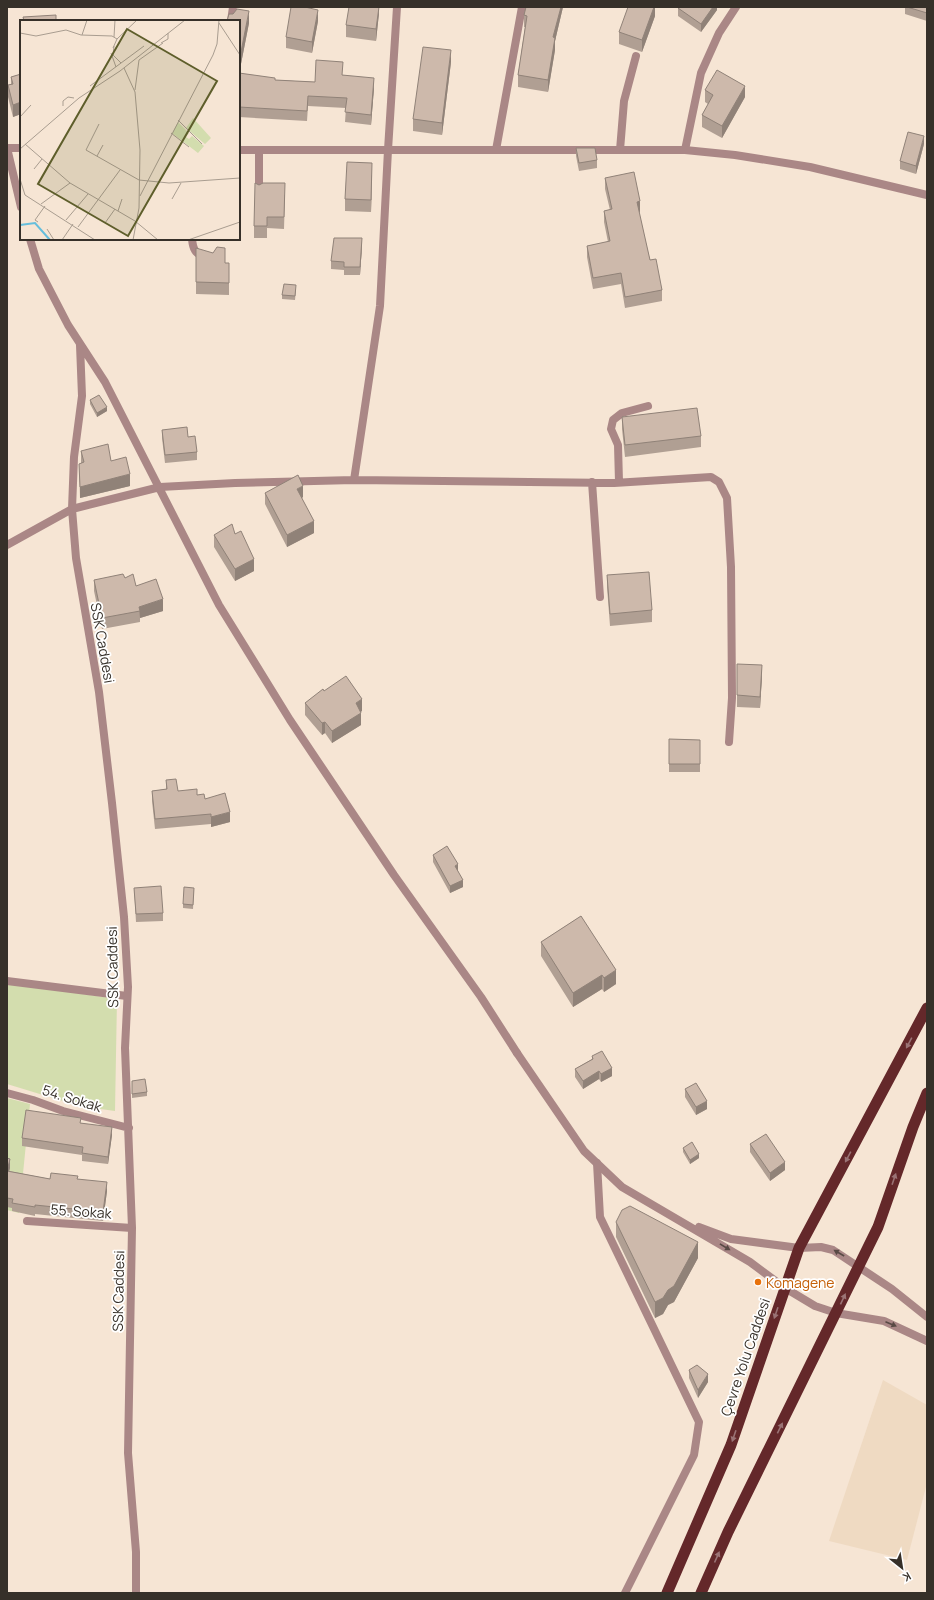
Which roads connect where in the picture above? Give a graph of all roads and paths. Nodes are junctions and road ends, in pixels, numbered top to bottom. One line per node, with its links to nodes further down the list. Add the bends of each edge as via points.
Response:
1 (233, 7): 5 (street)
2 (398, 7): 11 (street)
3 (522, 7): 12 (street)
4 (736, 7): 14 (street, via 719,33 701,73)
5 (231, 20)
6 (636, 56): 13 (street, via 624,101)
7 (7, 148): 8 (street); 17 (street)
8 (20, 148)
9 (240, 150): 10 (street)
10 (259, 150): 11 (street); 15 (street)
11 (388, 150): 12 (street); 23 (street, via 380,306)
12 (496, 150): 13 (street)
13 (620, 150): 14 (street)
14 (686, 150): 16 (street, via 810,167)
15 (259, 191)
16 (927, 195)
17 (20, 203)
18 (30, 240): 21 (street, via 40,269)
19 (192, 240): 20 (street, via 193,250 200,256)
20 (212, 259)
21 (80, 345): 26 (street, via 105,382); 27 (street, SSK Caddesi, via 82,396 74,458)
22 (648, 406): 25 (street, via 622,413 613,420 611,428 618,444)
23 (354, 480): 24 (street); 26 (street)
24 (592, 482): 25 (street); 29 (street)
25 (619, 482): 30 (street, via 711,477 720,482 727,498 731,567 732,698)
26 (160, 487): 27 (street); 37 (street, via 218,605 290,720 584,1151)
27 (72, 509): 28 (street); 32 (street, SSK Caddesi, via 76,558 99,692 112,803 123,910)
28 (7, 545)
29 (600, 597)
30 (729, 742)
31 (7, 981): 32 (street)
32 (127, 996): 36 (street, SSK Caddesi, via 125,1048)
33 (927, 1008): 41 (highway, Çevre Yolu Caddesi, one-way to 41)
34 (7, 1093): 36 (street, 54. Sokak)
35 (927, 1093): 42 (highway, one-way to 35, via 878,1227)
36 (129, 1128): 40 (street, SSK Caddesi)
37 (597, 1163): 38 (street, via 622,1187); 48 (street, via 600,1217 698,1422 694,1455)
38 (680, 1220): 41 (street, via 731,1239); 43 (street, one-way to 43, via 750,1262)
39 (27, 1221): 40 (street, 55. Sokak)
40 (132, 1228): 47 (street, SSK Caddesi, via 128,1453 136,1552)
41 (799, 1248): 42 (street, one-way to 41, via 833,1250 821,1247); 43 (highway, Çevre Yolu Caddesi)
42 (858, 1267): 44 (highway, one-way to 42); 45 (street, via 892,1289)
43 (785, 1288): 44 (street, via 815,1306); 49 (highway, Çevre Yolu Caddesi, one-way to 49, via 731,1445)
44 (836, 1313): 46 (street, one-way to 46, via 884,1321); 50 (highway, one-way to 44, via 728,1532)
45 (927, 1317)
46 (927, 1341)
47 (136, 1593)
48 (625, 1593)
49 (667, 1593)
50 (701, 1593)

